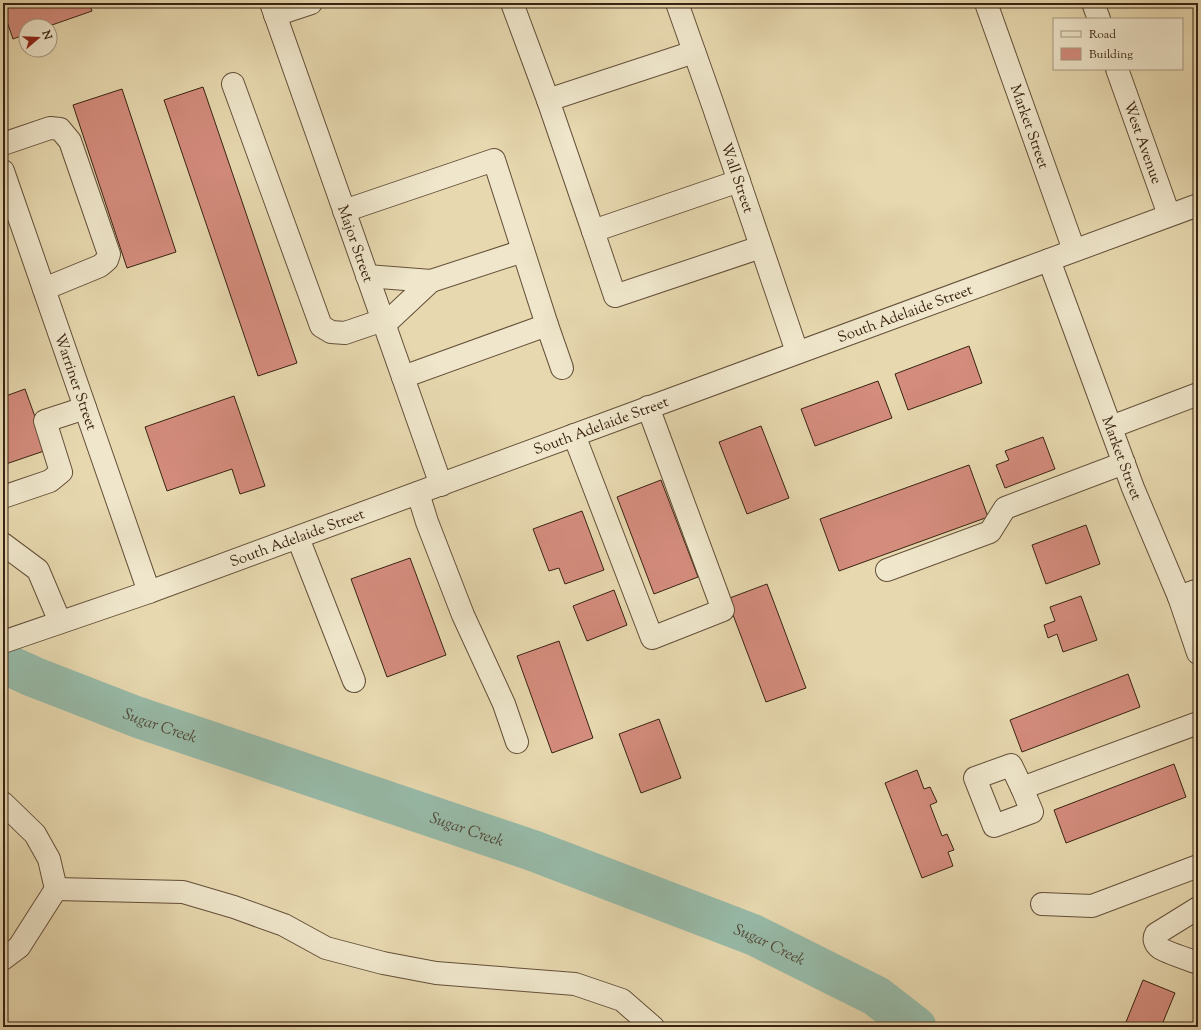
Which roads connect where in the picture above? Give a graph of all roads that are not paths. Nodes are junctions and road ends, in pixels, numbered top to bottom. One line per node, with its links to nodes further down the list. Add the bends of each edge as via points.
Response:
1 (311, 3): 6 (street)
2 (512, 3): 11 (street)
3 (677, 3): 8 (street, Wall Street)
4 (986, 3): 20 (street, Market Street)
5 (1093, 3): 7 (street)
6 (273, 9): 16 (street, Major Street)
7 (1098, 18)
8 (694, 52): 11 (street); 14 (street, Wall Street)
9 (1116, 70): 17 (street, West Avenue)
10 (233, 84): 26 (street, via 321,326 330,332 345,333)
11 (548, 100): 18 (street)
12 (3, 144): 25 (street, via 50,128 60,129 70,140 109,254 100,266)
13 (3, 171): 25 (street, Warriner Street)
14 (739, 181): 18 (street); 19 (street, Wall Street)
15 (1198, 205): 17 (street, South Adelaide Street)
16 (344, 211): 21 (street, via 494,160); 23 (street, Major Street)
17 (1169, 215): 20 (street, South Adelaide Street)
18 (593, 231): 19 (street, via 615,296)
19 (761, 247): 28 (street, Wall Street)
20 (1074, 250): 22 (street, South Adelaide Street)
21 (523, 251): 24 (street); 27 (street)
22 (1049, 260): 28 (street, South Adelaide Street); 34 (street, Market Street)
23 (367, 276): 24 (street); 26 (street, Major Street)
24 (430, 281): 26 (street)
25 (44, 289): 33 (street, Warriner Street)
26 (384, 322): 30 (street, Major Street)
27 (547, 325): 29 (street); 30 (street)
28 (797, 352): 32 (street, South Adelaide Street)
29 (562, 368)
30 (403, 377): 37 (street, Major Street)
31 (1198, 394): 34 (street)
32 (648, 407): 35 (street, South Adelaide Street); 35 (street, via 723,610 652,638)
33 (85, 408): 39 (street, via 45,421 61,472 50,481); 43 (street, Warriner Street)
34 (1111, 427): 36 (street, Market Street)
35 (574, 435): 37 (street, South Adelaide Street)
36 (1124, 463): 42 (street, via 1005,508 990,532); 44 (street, Market Street)
37 (441, 485): 38 (street, South Adelaide Street)
38 (418, 493): 40 (street, South Adelaide Street); 50 (street, via 462,615 504,704)
39 (3, 497)
40 (298, 538): 43 (street, South Adelaide Street); 48 (street)
41 (3, 544): 45 (street, via 38,570)
42 (887, 570)
43 (149, 592): 45 (street, South Adelaide Street)
44 (1188, 594): 47 (street, Market Street)
45 (60, 622): 46 (street, South Adelaide Street)
46 (11, 639)
47 (1198, 653)
48 (354, 681)
49 (1198, 724): 51 (street)
50 (517, 742)
51 (1022, 788)
52 (3, 803): 54 (street, via 36,834 49,859)
53 (1198, 866): 55 (street, via 1092,906)
54 (56, 888): 57 (street, via 19,947); 59 (street, via 183,892 284,925 326,948 383,963 436,973 575,984 622,1000)
55 (1042, 904)
56 (1198, 908): 58 (street, via 1154,937 1160,948)
57 (3, 959)
58 (1198, 963)
59 (653, 1027)

